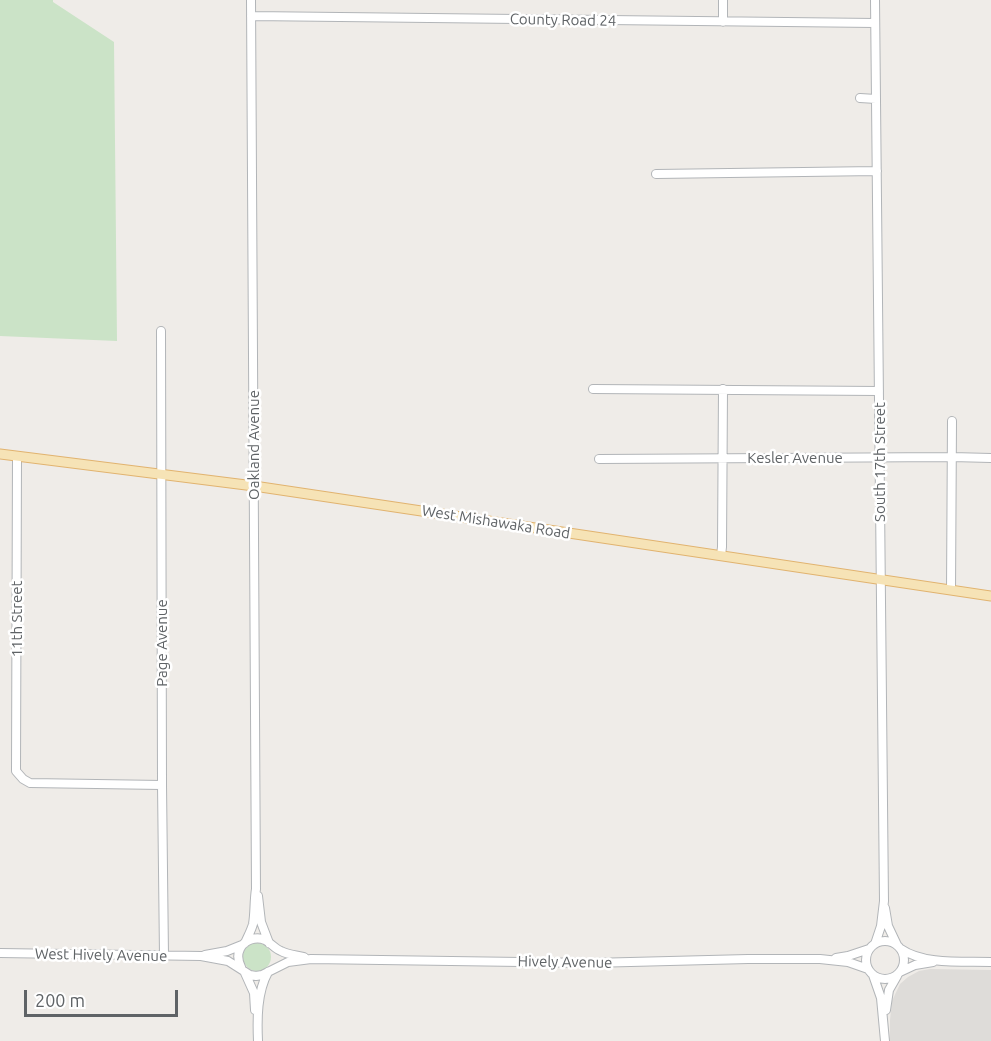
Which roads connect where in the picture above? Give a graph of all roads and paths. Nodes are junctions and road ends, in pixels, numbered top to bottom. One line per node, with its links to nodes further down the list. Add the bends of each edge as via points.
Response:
1 (250, 0): 4 (street, Oakland Avenue)
2 (723, 0): 5 (street)
3 (875, 0): 6 (street, South 17th Street)
4 (251, 16): 5 (street, County Road 24); 24 (street, Oakland Avenue)
5 (723, 22): 6 (street, County Road 24)
6 (875, 23): 8 (street, South 17th Street)
7 (860, 98): 8 (street)
8 (876, 99): 9 (street, South 17th Street)
9 (878, 171): 10 (street); 14 (street, South 17th Street)
10 (656, 174)
11 (161, 331): 23 (street, Page Avenue)
12 (593, 389): 13 (street)
13 (723, 389): 14 (street); 18 (street)
14 (879, 391): 19 (street, South 17th Street)
15 (952, 421): 20 (street)
16 (0, 454): 17 (main road, West Mishawaka Road)
17 (17, 456): 23 (main road, West Mishawaka Road); 29 (street, 11th Street, via 16,771 26,781)
18 (723, 458): 19 (street, Kesler Avenue); 21 (street, Kesler Avenue); 25 (street)
19 (880, 458): 20 (street, Kesler Avenue); 26 (street, South 17th Street)
20 (952, 458): 22 (street, Kesler Avenue); 27 (street)
21 (599, 459)
22 (991, 459)
23 (161, 474): 24 (main road, West Mishawaka Road); 29 (street, Page Avenue)
24 (254, 486): 25 (main road, West Mishawaka Road); 30 (street, Oakland Avenue)
25 (721, 555): 26 (main road, West Mishawaka Road)
26 (881, 579): 27 (main road, West Mishawaka Road); 31 (street, South 17th Street)
27 (951, 590): 28 (main road, West Mishawaka Road)
28 (991, 596)
29 (162, 785): 37 (street, Page Avenue)
30 (256, 889): 32 (street, Oakland Avenue, via 253,924); 33 (street, Oakland Avenue, via 261,922)
31 (884, 901): 34 (street, via 881,926); 35 (street, via 888,927)
32 (243, 944): 33 (street, Hively Avenue, via 257,938); 38 (street, Hively Avenue); 43 (street, via 238,957)
33 (270, 944): 39 (street, Hively Avenue, via 286,954); 44 (street, via 276,958)
34 (872, 947): 35 (street, via 887,941); 40 (street, Hively Avenue); 45 (street, via 866,961)
35 (899, 947): 41 (street, via 918,957); 46 (street, via 904,958)
36 (0, 953): 37 (street, West Hively Avenue)
37 (164, 956): 38 (street, West Hively Avenue)
38 (201, 956): 43 (street, Hively Avenue, via 228,961)
39 (311, 959): 40 (street, Hively Avenue, via 591,963); 44 (street, Hively Avenue, via 288,962)
40 (820, 960): 45 (street, Hively Avenue, via 854,964)
41 (946, 960): 42 (street); 46 (street, via 917,964)
42 (991, 962)
43 (243, 970): 44 (street, Hively Avenue, via 256,976); 47 (street, via 254,993)
44 (269, 971): 47 (street, via 260,993)
45 (870, 972): 46 (street, via 879,979); 48 (street, via 881,998)
46 (899, 973): 48 (street, via 889,990)
47 (257, 1022): 49 (street)
48 (884, 1026): 50 (street)
49 (258, 1041)
50 (885, 1041)

